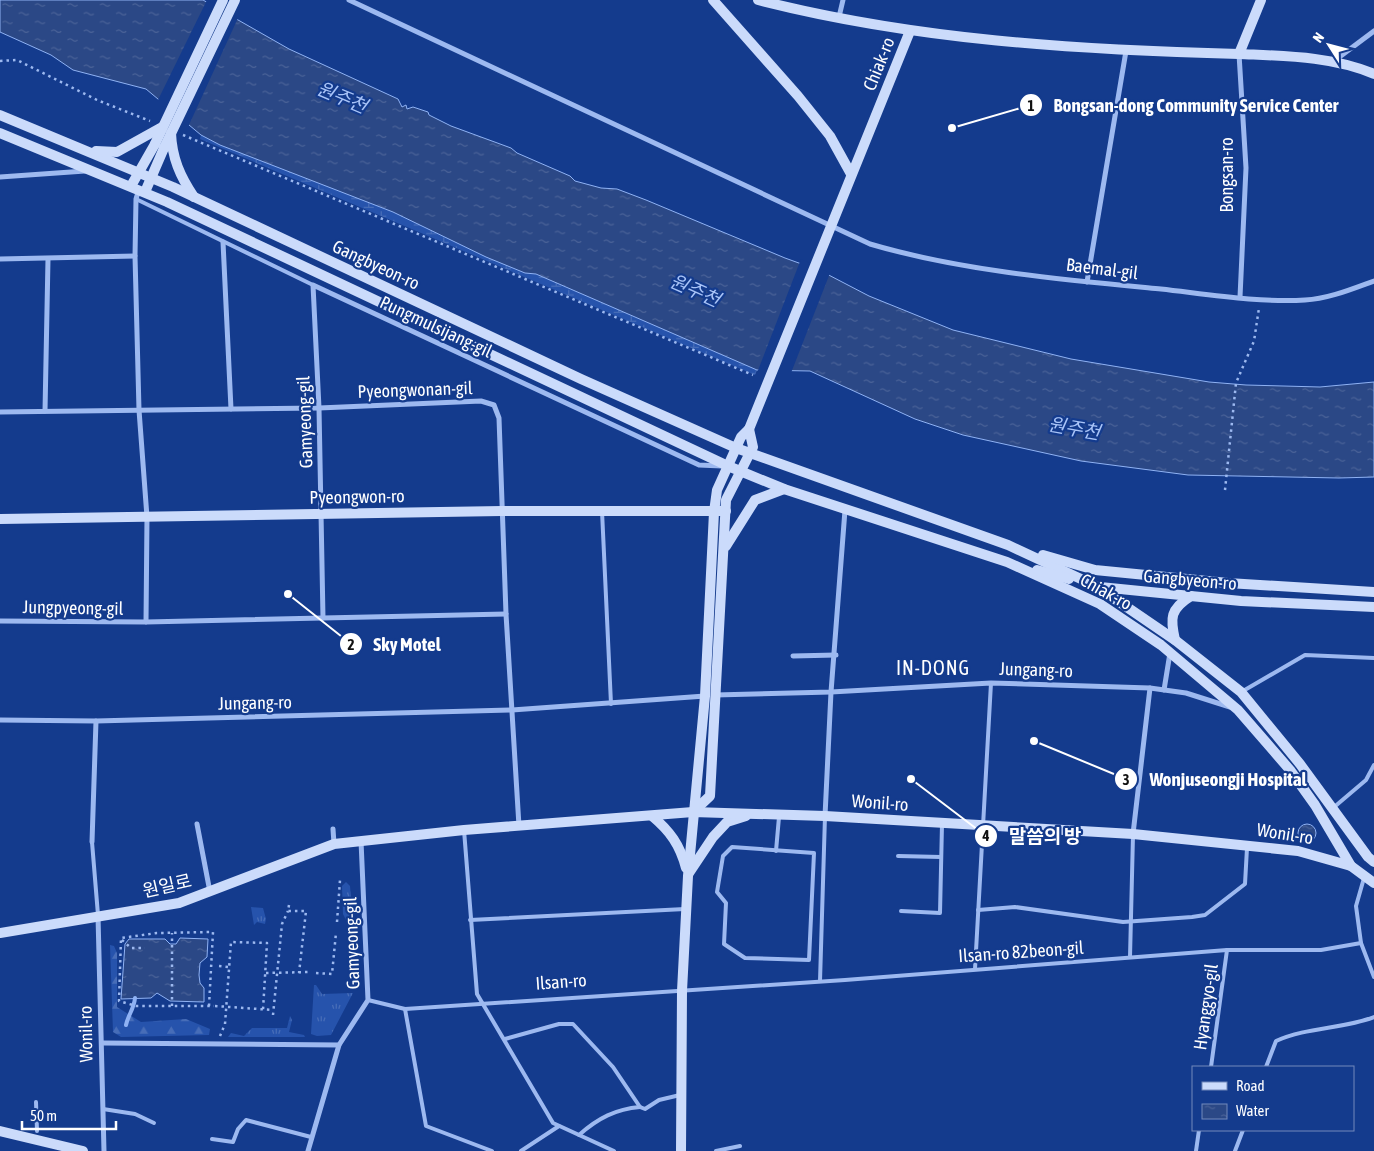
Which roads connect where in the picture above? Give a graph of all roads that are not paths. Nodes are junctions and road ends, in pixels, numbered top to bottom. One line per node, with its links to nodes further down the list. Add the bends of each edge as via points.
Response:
1 (223, 0): 16 (street, bridge)
2 (235, 0): 18 (street, bridge)
3 (349, 0): 27 (street, Baemal-gil)
4 (713, 0): 22 (street, via 825,130)
5 (758, 0): 8 (street, Chiak-ro)
6 (843, 0): 8 (street)
7 (1261, 0): 12 (street, Bongsan-ro)
8 (839, 17): 9 (street, Chiak-ro)
9 (910, 31): 11 (street); 22 (street, Chiak-ro)
10 (1374, 32): 13 (street)
11 (1126, 51): 12 (street); 33 (street)
12 (1239, 54): 13 (street, via 1297,56); 35 (street, Bongsan-ro, via 1246,168)
13 (1332, 62): 14 (street)
14 (1374, 74)
15 (0, 115): 19 (street, Gangbyeon-ro)
16 (160, 126): 18 (street, bridge); 19 (street, via 144,139 117,152)
17 (0, 133): 20 (street, Gangbyeon-ro)
18 (163, 148): 21 (street); 24 (street); 26 (street)
19 (87, 151): 21 (street, Gangbyeon-ro)
20 (93, 171): 23 (street); 25 (street, Gangbyeon-ro)
21 (138, 171): 24 (street, Gangbyeon-ro); 25 (street)
22 (852, 174): 27 (street, Chiak-ro)
23 (0, 177)
24 (152, 178): 25 (street); 26 (street, Gangbyeon-ro)
25 (138, 192): 28 (lane, Pungmulsijang-gil); 29 (street); 44 (street, Gangbyeon-ro)
26 (195, 198): 42 (street, Gangbyeon-ro)
27 (831, 225): 33 (street, Baemal-gil, via 870,244 905,255); 41 (street, Chiak-ro)
28 (223, 242): 34 (lane, Pungmulsijang-gil); 37 (street)
29 (135, 256): 31 (street); 38 (street)
30 (0, 259): 31 (street)
31 (48, 259): 39 (street)
32 (1374, 281): 35 (street, Baemal-gil, via 1345,292 1305,300)
33 (1087, 282): 35 (street, Baemal-gil)
34 (313, 285): 36 (street, Gamyeong-gil); 44 (street, Pungmulsijang-gil, via 699,465)
35 (1240, 297)
36 (319, 408): 37 (street, Pyeongwonan-gil); 48 (street, Pyeongwonan-gil, via 481,401 494,405 499,418); 52 (street, Gamyeong-gil)
37 (231, 409): 38 (street, Pyeongwonan-gil)
38 (139, 410): 39 (street, Pyeongwonan-gil); 53 (street)
39 (45, 411): 40 (street, Pyeongwonan-gil)
40 (0, 412)
41 (749, 429): 42 (street); 43 (street)
42 (736, 448): 43 (street, Chiak-ro); 44 (street)
43 (750, 453): 45 (street); 55 (street, Chiak-ro)
44 (728, 466): 45 (street, Chiak-ro); 51 (street, via 716,490)
45 (740, 471): 46 (street, Chiak-ro); 50 (street, via 726,500)
46 (784, 489): 47 (street, Chiak-ro); 56 (street, via 755,500)
47 (845, 509): 57 (street, Chiak-ro); 68 (street)
48 (502, 511): 49 (street, Pyeongwon-ro); 52 (street, Pyeongwon-ro); 62 (street)
49 (602, 511): 51 (street, Pyeongwon-ro); 77 (lane)
50 (726, 511): 51 (street, Pyeongwon-ro); 56 (street)
51 (714, 512): 76 (street)
52 (322, 514): 53 (street, Pyeongwon-ro); 63 (street, Gamyeong-gil)
53 (147, 517): 54 (street, Pyeongwon-ro); 65 (street)
54 (0, 519)
55 (1008, 545): 58 (street, Chiak-ro); 59 (street, Gangbyeon-ro, via 1095,570 1228,583)
56 (725, 547): 76 (street)
57 (1007, 562): 58 (street, Gangbyeon-ro); 67 (street, Chiak-ro, via 1100,604)
58 (1096, 586): 60 (street, Gangbyeon-ro); 66 (street, Chiak-ro)
59 (1374, 592)
60 (1190, 596): 61 (street, Gangbyeon-ro); 66 (street, via 1180,603 1171,621)
61 (1374, 607)
62 (506, 614): 63 (street); 78 (street)
63 (323, 618): 65 (street)
64 (0, 620): 65 (street, Jungpyeong-gil)
65 (146, 622)
66 (1175, 640): 75 (street, Chiak-ro)
67 (1170, 652): 73 (street); 79 (street, Chiak-ro)
68 (836, 655): 69 (street); 74 (street)
69 (793, 656)
70 (1374, 658): 75 (lane, via 1305,655)
71 (991, 683): 72 (street, Jungang-ro); 74 (street, Jungang-ro); 92 (lane)
72 (1150, 688): 73 (street, Jungang-ro); 95 (street)
73 (1164, 690): 79 (street, Jungang-ro, via 1186,693)
74 (831, 692): 76 (street, Jungang-ro); 88 (street)
75 (1241, 692): 83 (street, Chiak-ro)
76 (710, 695): 77 (street, Jungang-ro); 84 (street)
77 (611, 704): 78 (street, Jungang-ro)
78 (512, 710): 81 (street, Jungang-ro); 91 (street)
79 (1238, 710): 104 (street, Chiak-ro, via 1290,770)
80 (0, 720): 81 (street, Jungang-ro)
81 (96, 721): 97 (street)
82 (1374, 765): 83 (lane, via 1366,780)
83 (1332, 809): 103 (street, Chiak-ro)
84 (694, 812): 85 (street, Wonil-ro); 87 (street, Wonil-ro); 105 (street)
85 (753, 814): 86 (street, Wonil-ro); 105 (street, via 728,822 713,837)
86 (779, 814): 88 (street, Wonil-ro); 100 (lane)
87 (652, 816): 91 (street, Wonil-ro); 105 (street, via 669,831 681,850)
88 (825, 816): 90 (street, Wonil-ro); 121 (lane)
89 (196, 824): 108 (street)
90 (942, 824): 92 (street, Wonil-ro); 102 (lane)
91 (519, 826): 94 (street, Wonil-ro)
92 (983, 827): 95 (street, Wonil-ro); 110 (lane)
93 (333, 829): 98 (street)
94 (464, 830): 96 (street, Wonil-ro); 113 (lane)
95 (1133, 834): 99 (street, Wonil-ro); 114 (lane)
96 (361, 841): 98 (street, Wonil-ro); 123 (street, Gamyeong-gil)
97 (92, 842): 112 (lane)
98 (334, 844): 108 (street, 원일로)
99 (1247, 845): 104 (street, Wonil-ro, via 1298,851); 114 (lane, via 1246,884 1205,915)
100 (776, 851): 100 (lane, via 814,853 809,960 745,958 724,944 726,902 717,892 723,856 732,847)
101 (898, 856): 102 (lane)
102 (941, 857): 111 (lane, via 940,913)
103 (1374, 862)
104 (1351, 866): 106 (street, Chiak-ro)
105 (688, 876): 109 (street)
106 (1364, 878): 107 (street, Chiak-ro); 116 (lane, via 1356,906)
107 (1374, 883)
108 (210, 892): 112 (street, 원일로, via 179,903)
109 (687, 909): 113 (lane); 122 (street)
110 (978, 910): 114 (lane, via 1015,907); 119 (lane)
111 (901, 911)
112 (98, 916): 115 (street, 원일로); 128 (street, Wonil-ro)
113 (470, 920): 124 (lane, via 477,994)
114 (1131, 922): 118 (lane)
115 (0, 933)
116 (1361, 943): 117 (lane, Ilsan-ro 82beon-gil, via 1322,950); 120 (lane)
117 (1227, 950): 118 (lane, Ilsan-ro 82beon-gil); 130 (lane, Hyanggyo-gil)
118 (1130, 957): 119 (lane, Ilsan-ro 82beon-gil)
119 (975, 969): 121 (lane, Ilsan-ro 82beon-gil)
120 (1374, 977)
121 (820, 981): 122 (lane, Ilsan-ro 82beon-gil)
122 (682, 991): 124 (lane, Ilsan-ro); 132 (street)
123 (368, 1000): 125 (lane); 129 (street, Gamyeong-gil)
124 (484, 1003): 125 (lane, Ilsan-ro); 127 (lane)
125 (405, 1010): 150 (lane, via 426,1126)
126 (1374, 1017): 131 (lane, via 1291,1034 1276,1041)
127 (505, 1039): 134 (lane, via 558,1024 573,1024 613,1067); 137 (lane, via 553,1123)
128 (103, 1043): 129 (street); 135 (street, Wonil-ro)
129 (339, 1045): 143 (street, Gamyeong-gil)
130 (1211, 1066)
131 (1266, 1066)
132 (681, 1095): 134 (lane); 153 (street)
133 (36, 1102): 141 (lane)
134 (640, 1107): 142 (lane, via 622,1109 594,1121)
135 (103, 1109): 136 (lane, via 135,1114); 148 (street, Wonil-ro)
136 (154, 1123)
137 (558, 1126): 142 (lane); 151 (lane)
138 (0, 1131): 146 (street)
139 (1199, 1131): 155 (lane)
140 (1243, 1131): 156 (lane)
141 (37, 1132)
142 (579, 1135): 152 (lane)
143 (311, 1137): 144 (lane, via 246,1120 233,1142); 149 (street, Gamyeong-gil)
144 (212, 1139)
145 (740, 1146): 154 (lane)
146 (48, 1147): 147 (street)
147 (83, 1151)
148 (104, 1151)
149 (308, 1151)
150 (492, 1151)
151 (522, 1151)
152 (614, 1151)
153 (681, 1151)
154 (716, 1151)
155 (1196, 1151)
156 (1235, 1151)

